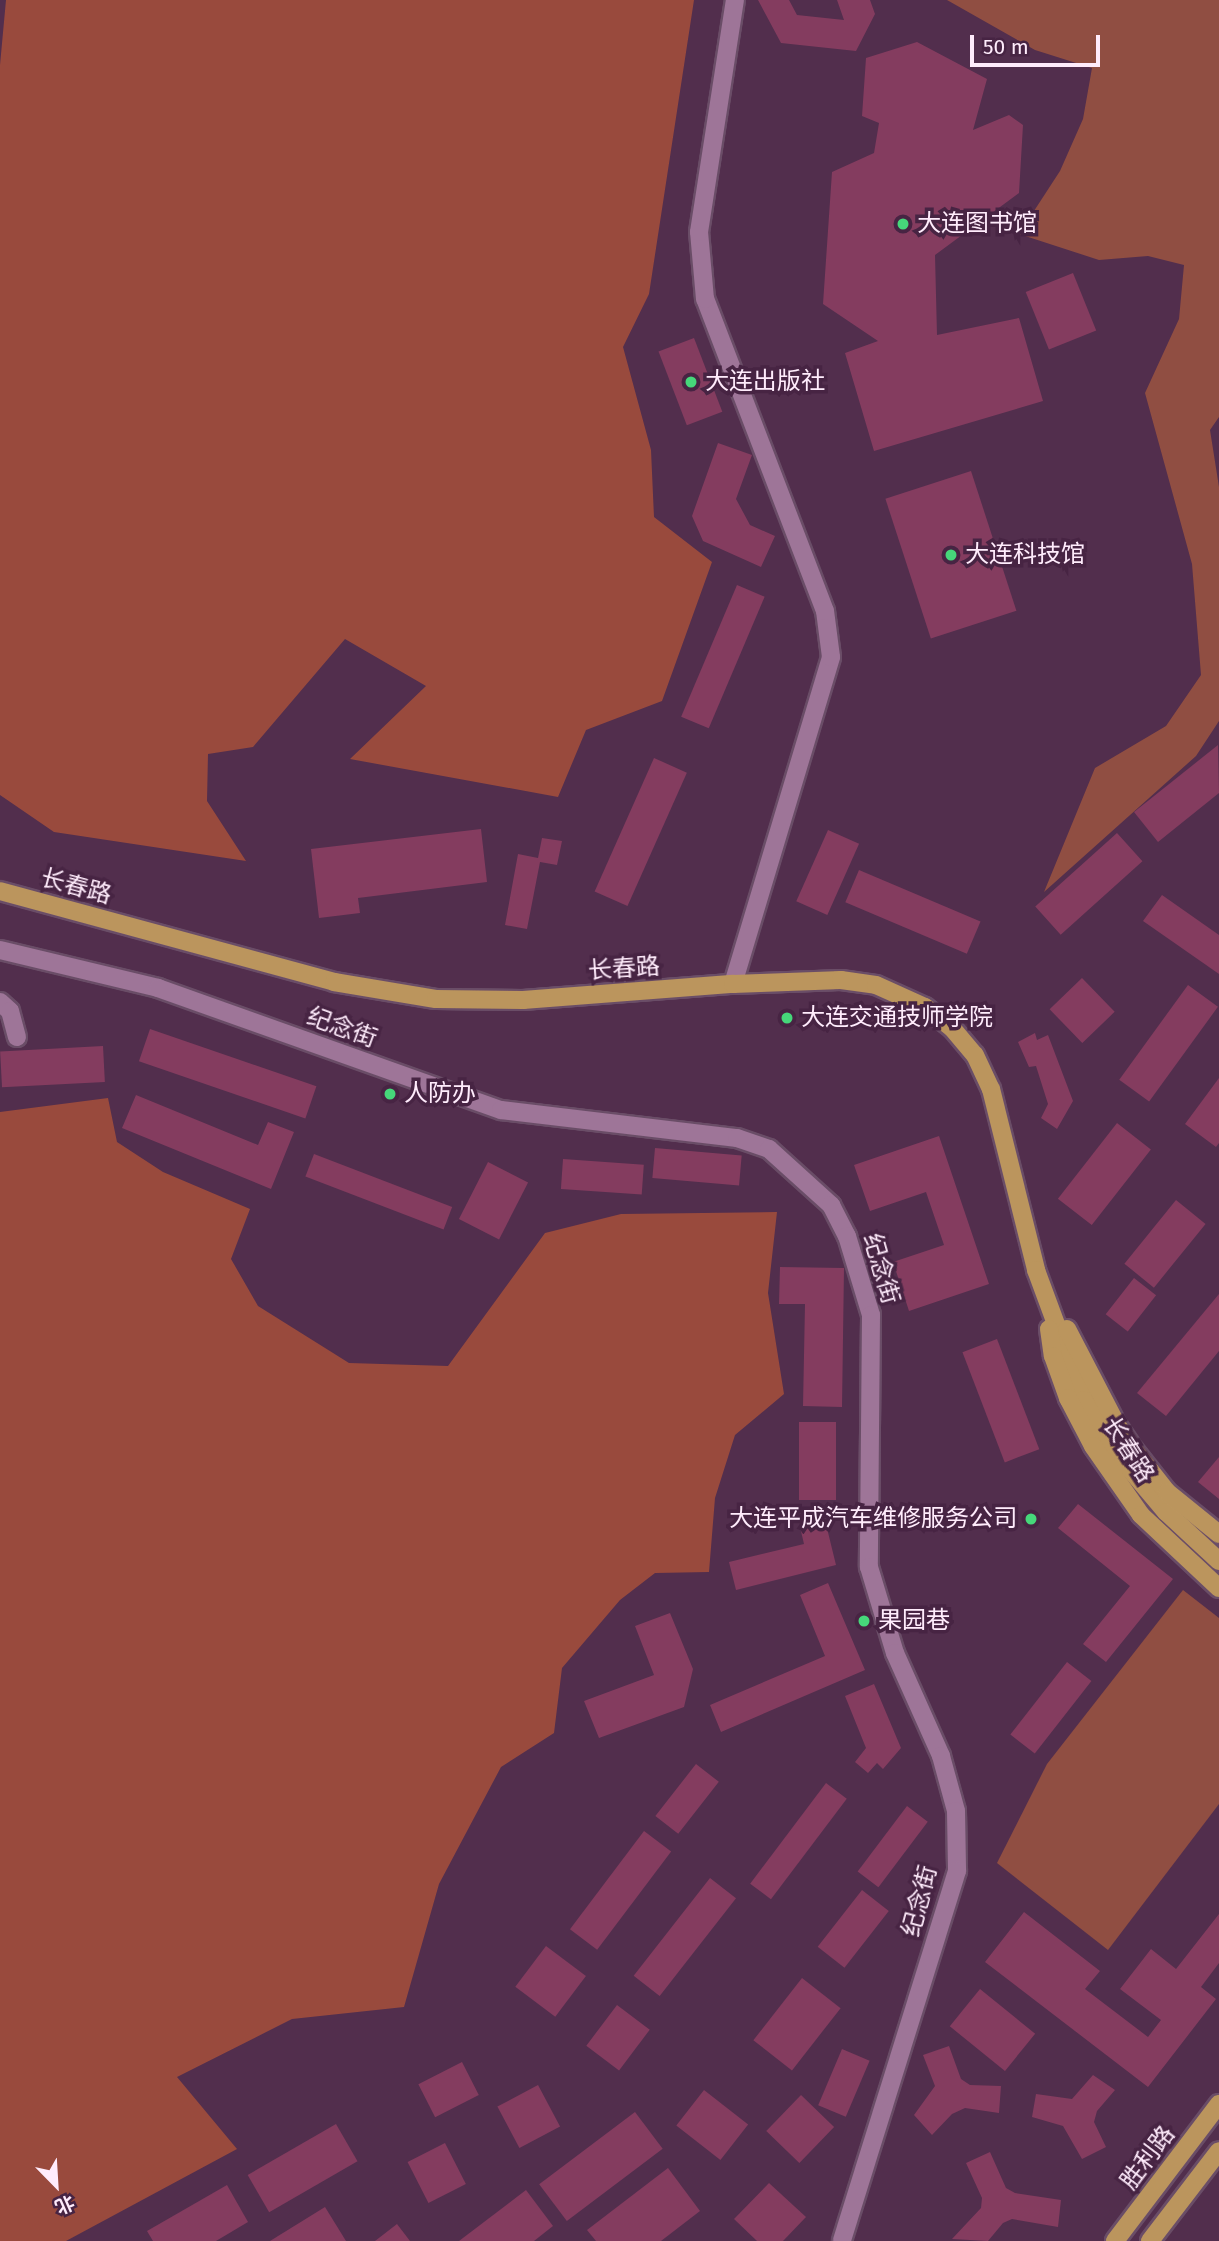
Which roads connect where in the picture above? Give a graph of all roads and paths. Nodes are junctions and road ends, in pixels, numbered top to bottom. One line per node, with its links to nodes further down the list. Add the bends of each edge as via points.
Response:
1 (735, 0): 4 (street, via 699,232 705,299 825,611 831,657)
2 (0, 891): 4 (main road, 长春路, via 334,982 425,998 523,1000)
3 (2, 953): 13 (street, 纪念街, via 158,988 500,1110 737,1138 769,1149 831,1205 847,1236 871,1315 869,1567 895,1653 941,1756 956,1811 957,1871)
4 (733, 984): 7 (main road, 长春路, via 841,980 876,985 925,1007 952,1028 975,1055 991,1089)
5 (0, 1002): 6 (street, via 10,1011)
6 (17, 1037)
7 (1049, 1308): 8 (main road, 长春路, via 1068,1330 1134,1450 1167,1492); 9 (main road, 长春路, via 1084,1400 1123,1461 1166,1512); 10 (main road, 长春路, via 1053,1356 1093,1446 1141,1515)
8 (1219, 1534)
9 (1219, 1561)
10 (1219, 1588)
11 (1219, 2104): 14 (main road, 胜利路)
12 (1219, 2151): 15 (main road)
13 (842, 2241)
14 (1115, 2241)
15 (1150, 2241)

